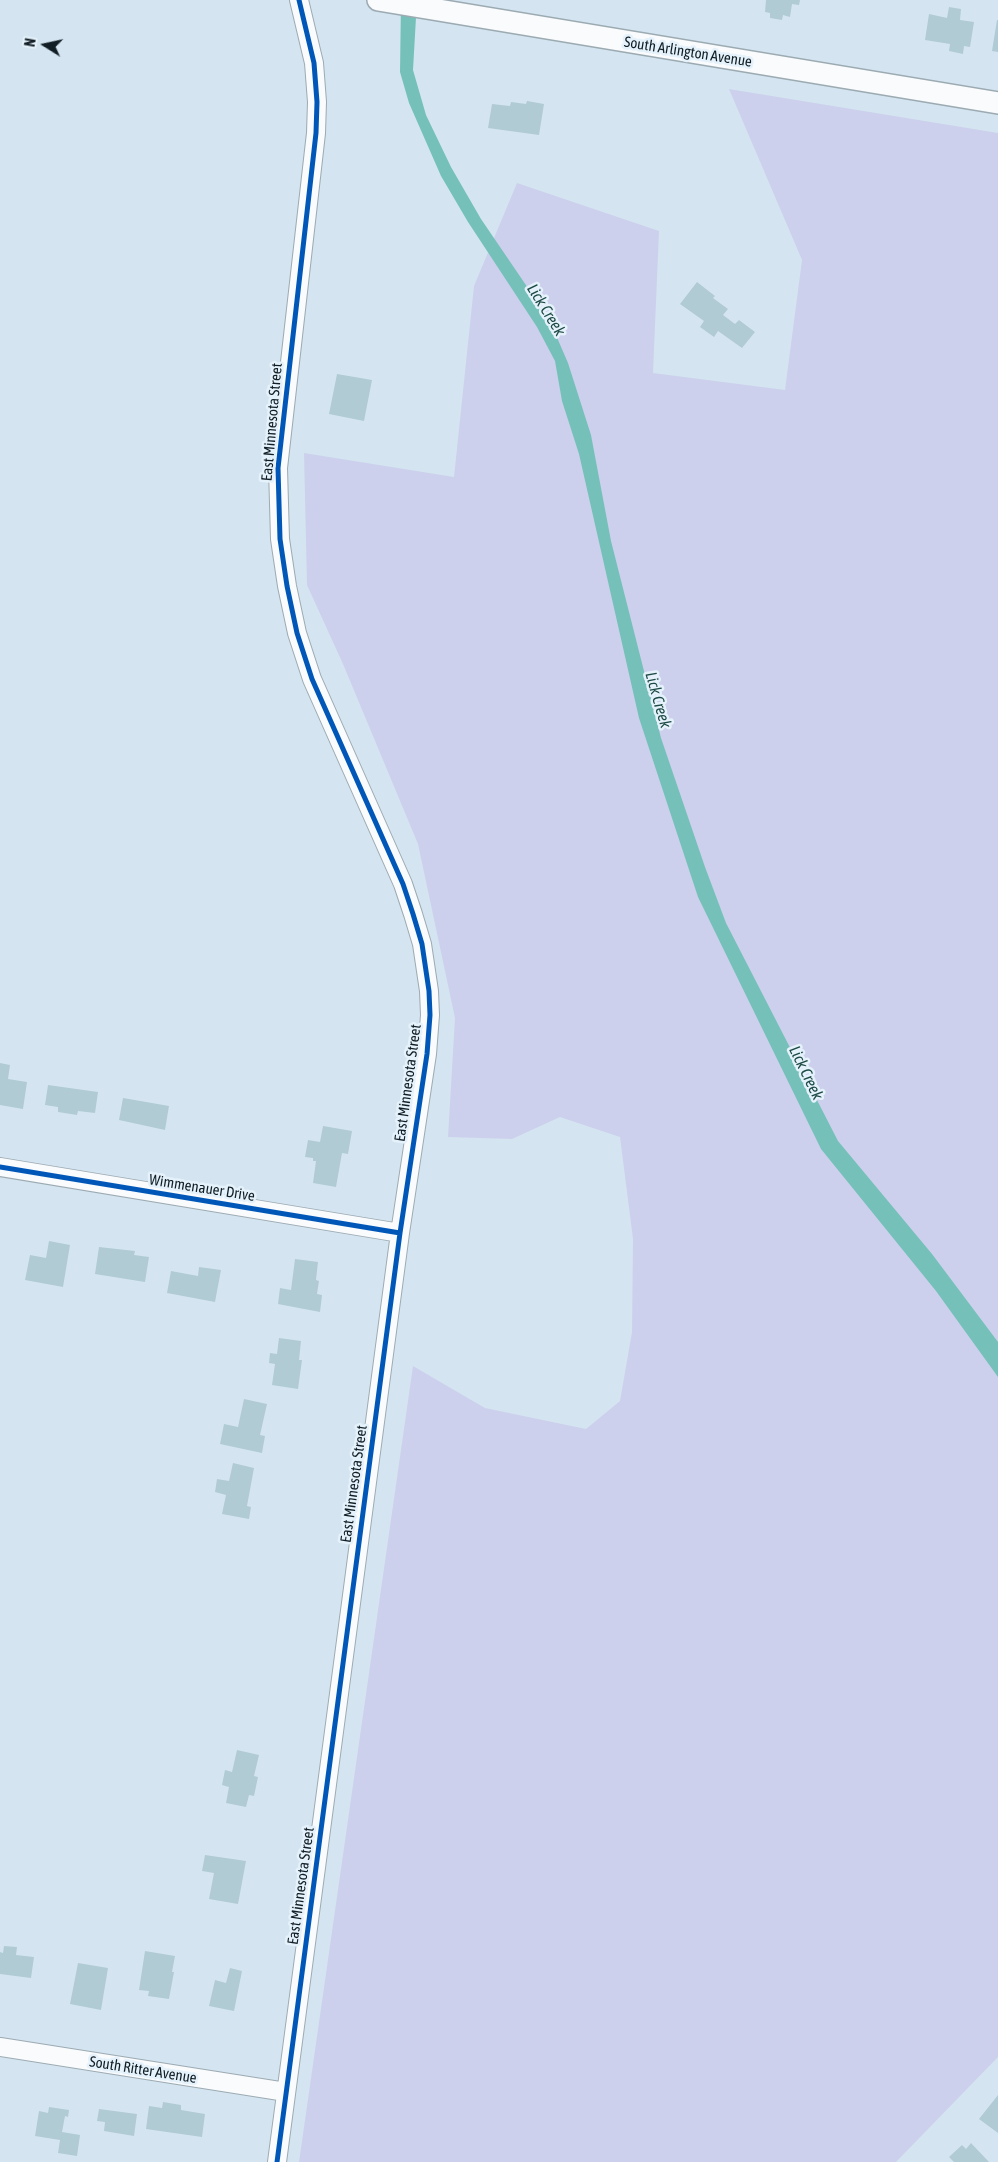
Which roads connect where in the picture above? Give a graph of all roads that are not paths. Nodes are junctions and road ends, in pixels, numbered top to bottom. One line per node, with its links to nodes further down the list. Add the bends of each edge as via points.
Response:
1 (299, 0): 5 (street, East Minnesota Street, via 314,62 316,133 278,468 278,515 287,586 307,664 404,884 422,944 429,991 429,1038)
2 (378, 0): 3 (main road, South Arlington Avenue)
3 (998, 103)
4 (0, 1166): 5 (street, Wimmenauer Drive)
5 (400, 1233): 7 (street, East Minnesota Street)
6 (0, 2047): 7 (street, South Ritter Avenue)
7 (286, 2092): 8 (street, East Minnesota Street)
8 (277, 2162)

